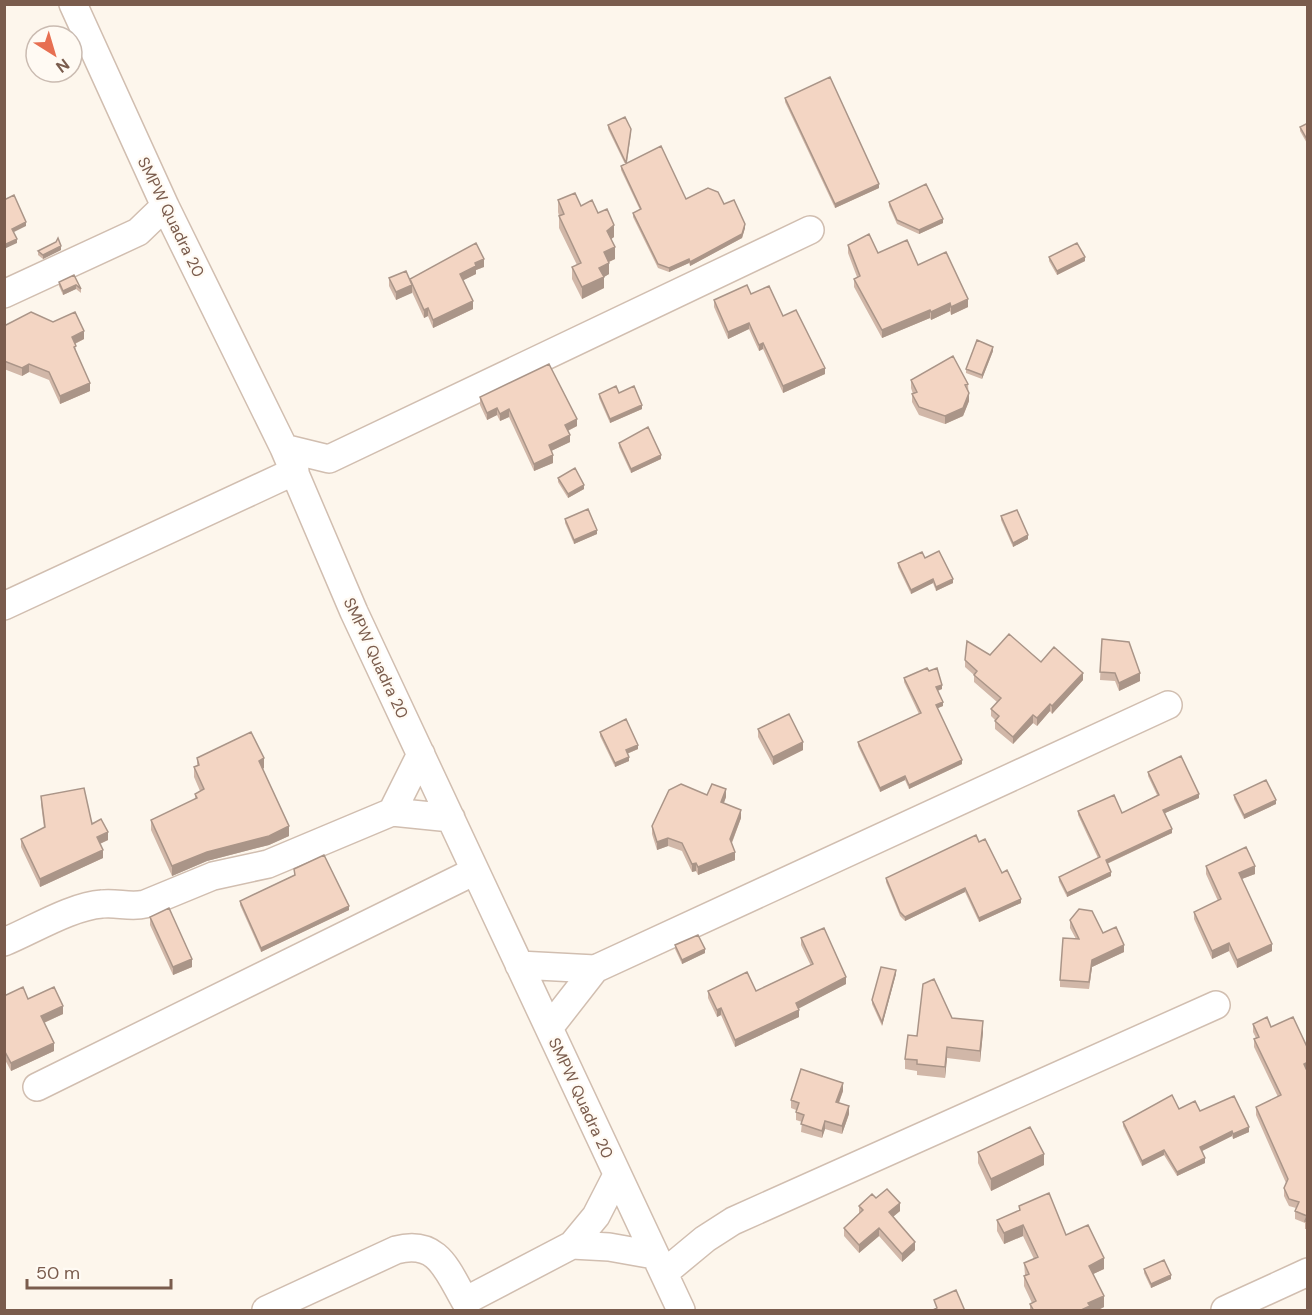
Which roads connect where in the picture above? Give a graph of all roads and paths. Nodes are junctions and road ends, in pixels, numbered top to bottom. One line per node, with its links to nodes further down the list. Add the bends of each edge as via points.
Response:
1 (73, 4): 2 (street, SMPW Quadra 20)
2 (165, 206): 4 (street); 5 (street, SMPW Quadra 20)
3 (810, 230): 8 (street)
4 (138, 232): 5 (street); 6 (street)
5 (181, 239): 7 (street, SMPW Quadra 20)
6 (4, 294)
7 (289, 459): 8 (street); 9 (street, SMPW Quadra 20); 10 (street)
8 (329, 459): 9 (street)
9 (313, 513): 12 (street, SMPW Quadra 20, via 354,612)
10 (4, 606)
11 (1168, 705): 18 (street)
12 (421, 754): 13 (street); 14 (street, SMPW Quadra 20)
13 (392, 812): 14 (street); 16 (street, via 268,864 213,876 145,904 104,903 77,910)
14 (451, 818): 15 (street, SMPW Quadra 20)
15 (475, 872): 17 (street, SMPW Quadra 20); 21 (street)
16 (4, 942)
17 (519, 965): 18 (street); 20 (street, SMPW Quadra 20)
18 (595, 969): 20 (street)
19 (1216, 1005): 24 (street, via 733,1221)
20 (549, 1028): 22 (street, SMPW Quadra 20)
21 (37, 1087)
22 (617, 1175): 23 (street, via 596,1216); 24 (street, SMPW Quadra 20)
23 (572, 1245): 24 (street, via 609,1247); 26 (street)
24 (659, 1264): 28 (street, SMPW Quadra 20)
25 (1308, 1272): 29 (street)
26 (467, 1306): 27 (street, via 437,1258 422,1247 412,1246)
27 (266, 1311)
28 (681, 1311)
29 (1225, 1311)

